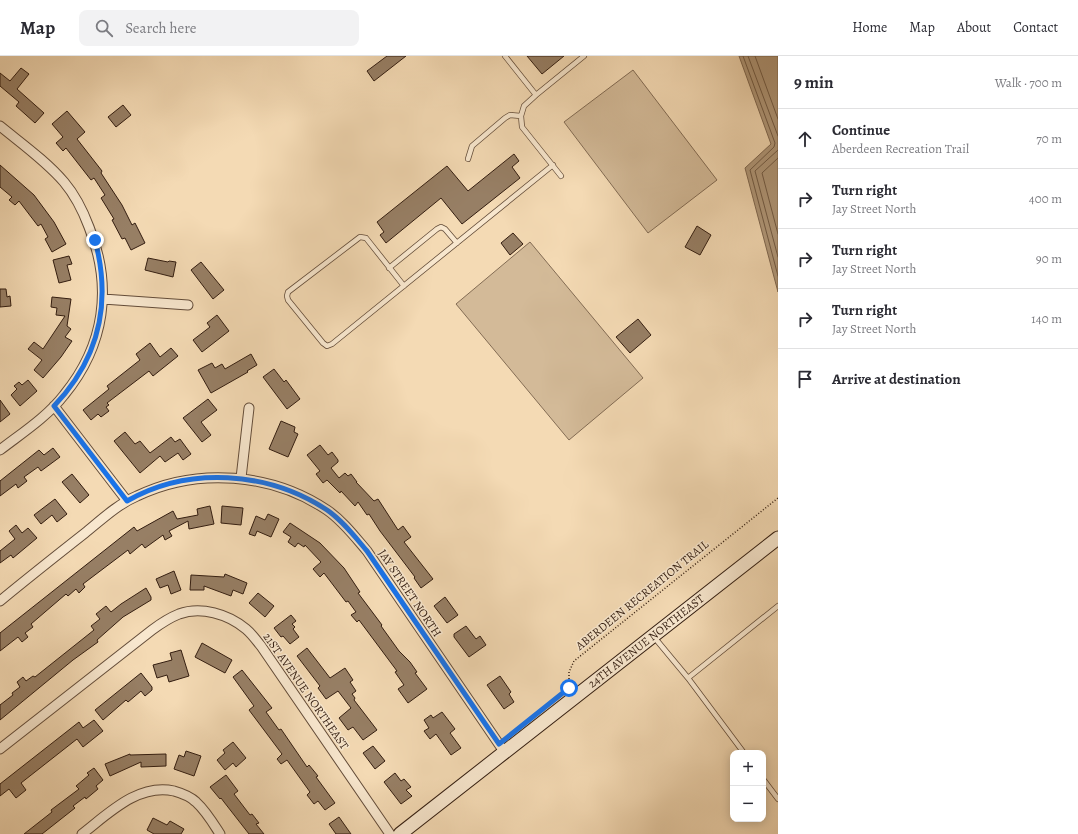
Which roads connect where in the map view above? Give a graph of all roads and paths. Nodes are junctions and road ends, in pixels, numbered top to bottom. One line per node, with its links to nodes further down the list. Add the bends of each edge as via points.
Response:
1 (505, 56): 3 (lane)
2 (584, 56): 3 (lane)
3 (536, 95): 4 (lane, via 524,106)
4 (521, 116): 6 (lane, via 510,115 505,118 472,146); 7 (lane, via 522,127)
5 (0, 126): 12 (street, via 64,181 84,212 95,240)
6 (468, 159)
7 (553, 165): 8 (lane); 9 (lane)
8 (562, 176)
9 (457, 243): 10 (lane, via 445,228 441,227); 11 (lane)
10 (389, 268): 11 (lane); 11 (lane, via 366,238 360,237 286,296 327,346)
11 (404, 286)
12 (103, 299): 13 (street); 14 (street, via 89,358 64,396)
13 (188, 305)
14 (54, 406): 16 (street); 19 (street)
15 (250, 408): 17 (street)
16 (0, 450)
17 (241, 478): 19 (street, JAY STREET NORTH, via 187,480 158,487); 28 (street, JAY STREET NORTH, via 274,486 307,499 327,510 353,534)
18 (778, 498): 25 (path, ABERDEEN RECREATION TRAIL, via 574,661 569,672)
19 (127, 501): 21 (street, JAY STREET NORTH)
20 (778, 538): 23 (main road, 24TH AVENUE NORTHEAST)
21 (0, 600)
22 (778, 606): 24 (lane)
23 (653, 636): 24 (lane); 28 (main road, 24TH AVENUE NORTHEAST)
24 (688, 678): 27 (lane)
25 (569, 688)
26 (0, 749): 33 (street, 21ST AVENUE NORTHEAST, via 152,630 178,614 210,612 231,619 247,630 260,646)
27 (742, 750)
28 (505, 753): 34 (main road, 24TH AVENUE NORTHEAST)
29 (766, 783): 30 (lane)
30 (778, 799)
31 (82, 834): 32 (street, via 129,799 158,789 179,793 196,801)
32 (220, 834)
33 (390, 834)
34 (400, 834)

